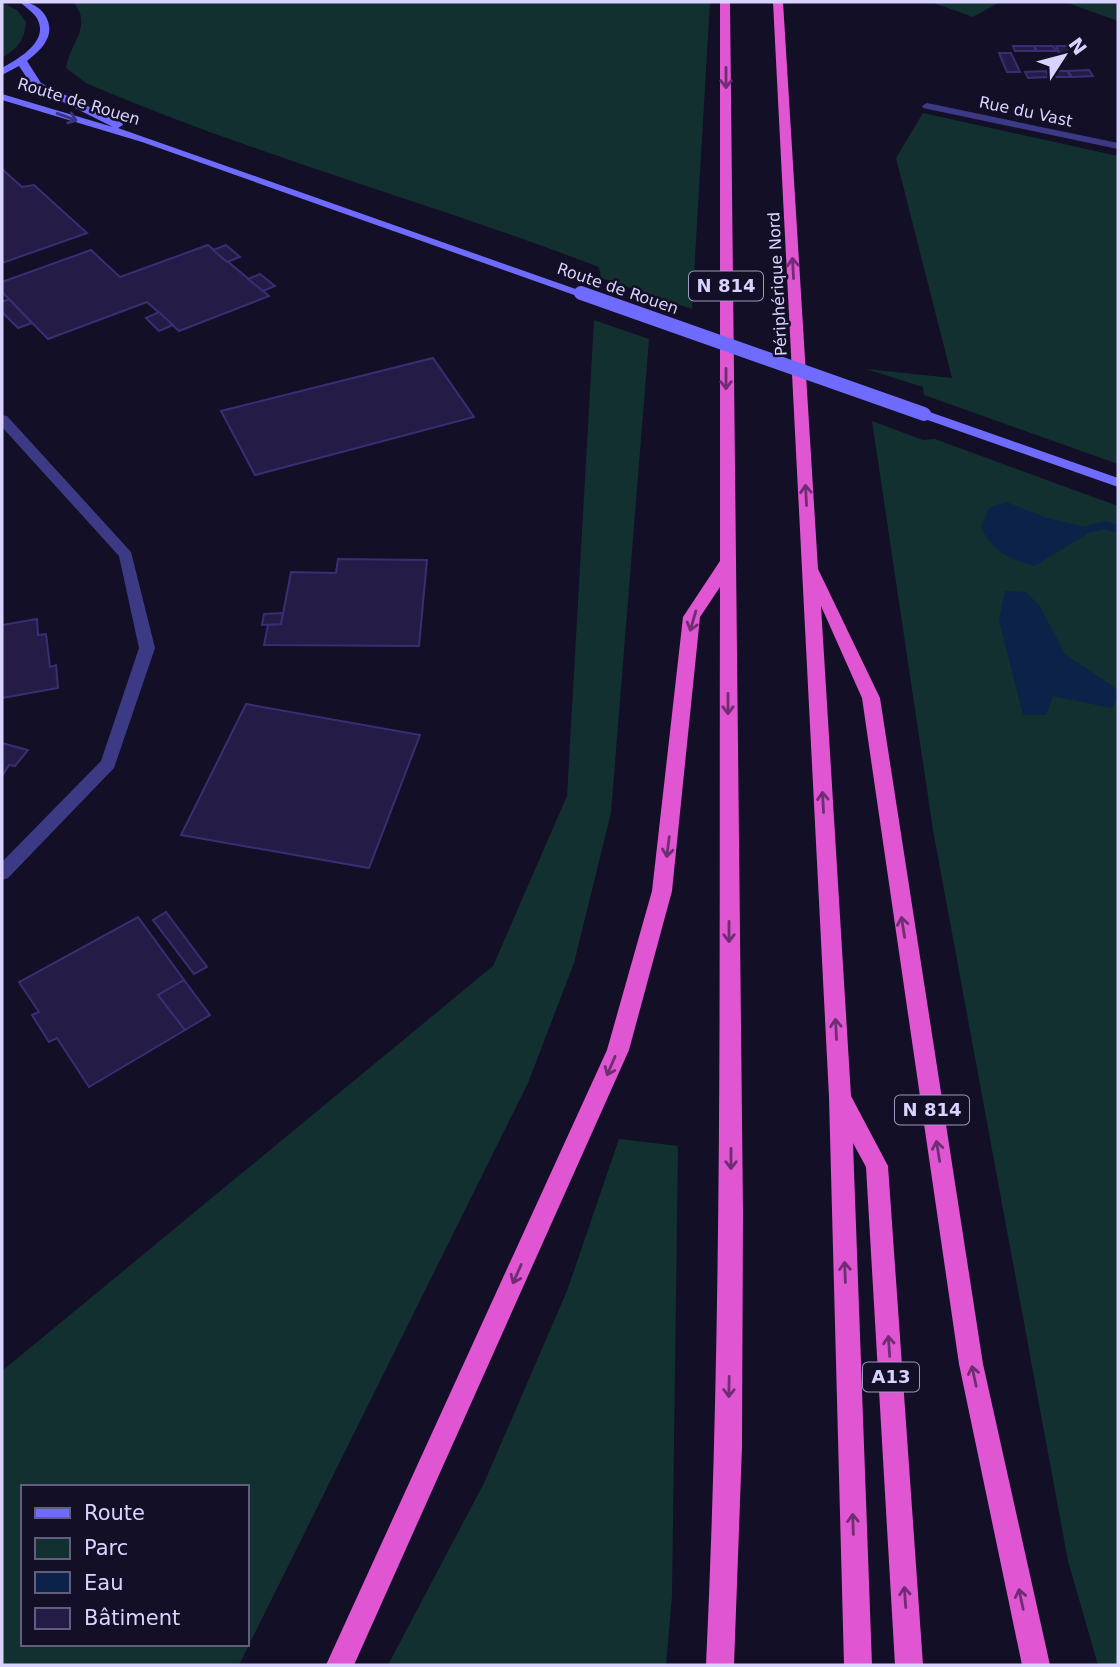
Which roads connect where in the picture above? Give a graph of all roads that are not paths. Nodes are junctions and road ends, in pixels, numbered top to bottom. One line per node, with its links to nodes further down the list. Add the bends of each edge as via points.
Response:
1 (25, 2): 4 (main road, via 44,18 46,29 42,41)
2 (725, 2): 12 (highway, N 814, one-way to 12)
3 (778, 2): 13 (highway, Périphérique Nord / N 814, one-way to 3)
4 (22, 62): 5 (main road); 8 (main road, Route de Rouen, via 37,85)
5 (2, 72)
6 (2, 97): 8 (main road, Route de Rouen, one-way to 8)
7 (928, 106): 9 (street, Rue du Vast)
8 (146, 140): 11 (main road, Route de Rouen, bridge)
9 (1118, 146)
10 (2, 419): 14 (street, via 126,555 147,648 108,764)
11 (1118, 483)
12 (727, 563): 16 (highway, one-way to 16, via 692,617 662,891 618,1050); 17 (highway, N 814, one-way to 17, via 731,1226 729,1447)
13 (810, 564): 15 (highway, N 814, one-way to 13); 20 (highway, N 814, one-way to 13, via 971,1364 872,698)
14 (2, 873)
15 (840, 1097): 18 (highway, N 814, one-way to 15); 19 (highway, A13, one-way to 15, via 877,1166)
16 (340, 1665)
17 (720, 1665)
18 (858, 1665)
19 (909, 1665)
20 (1036, 1665)

